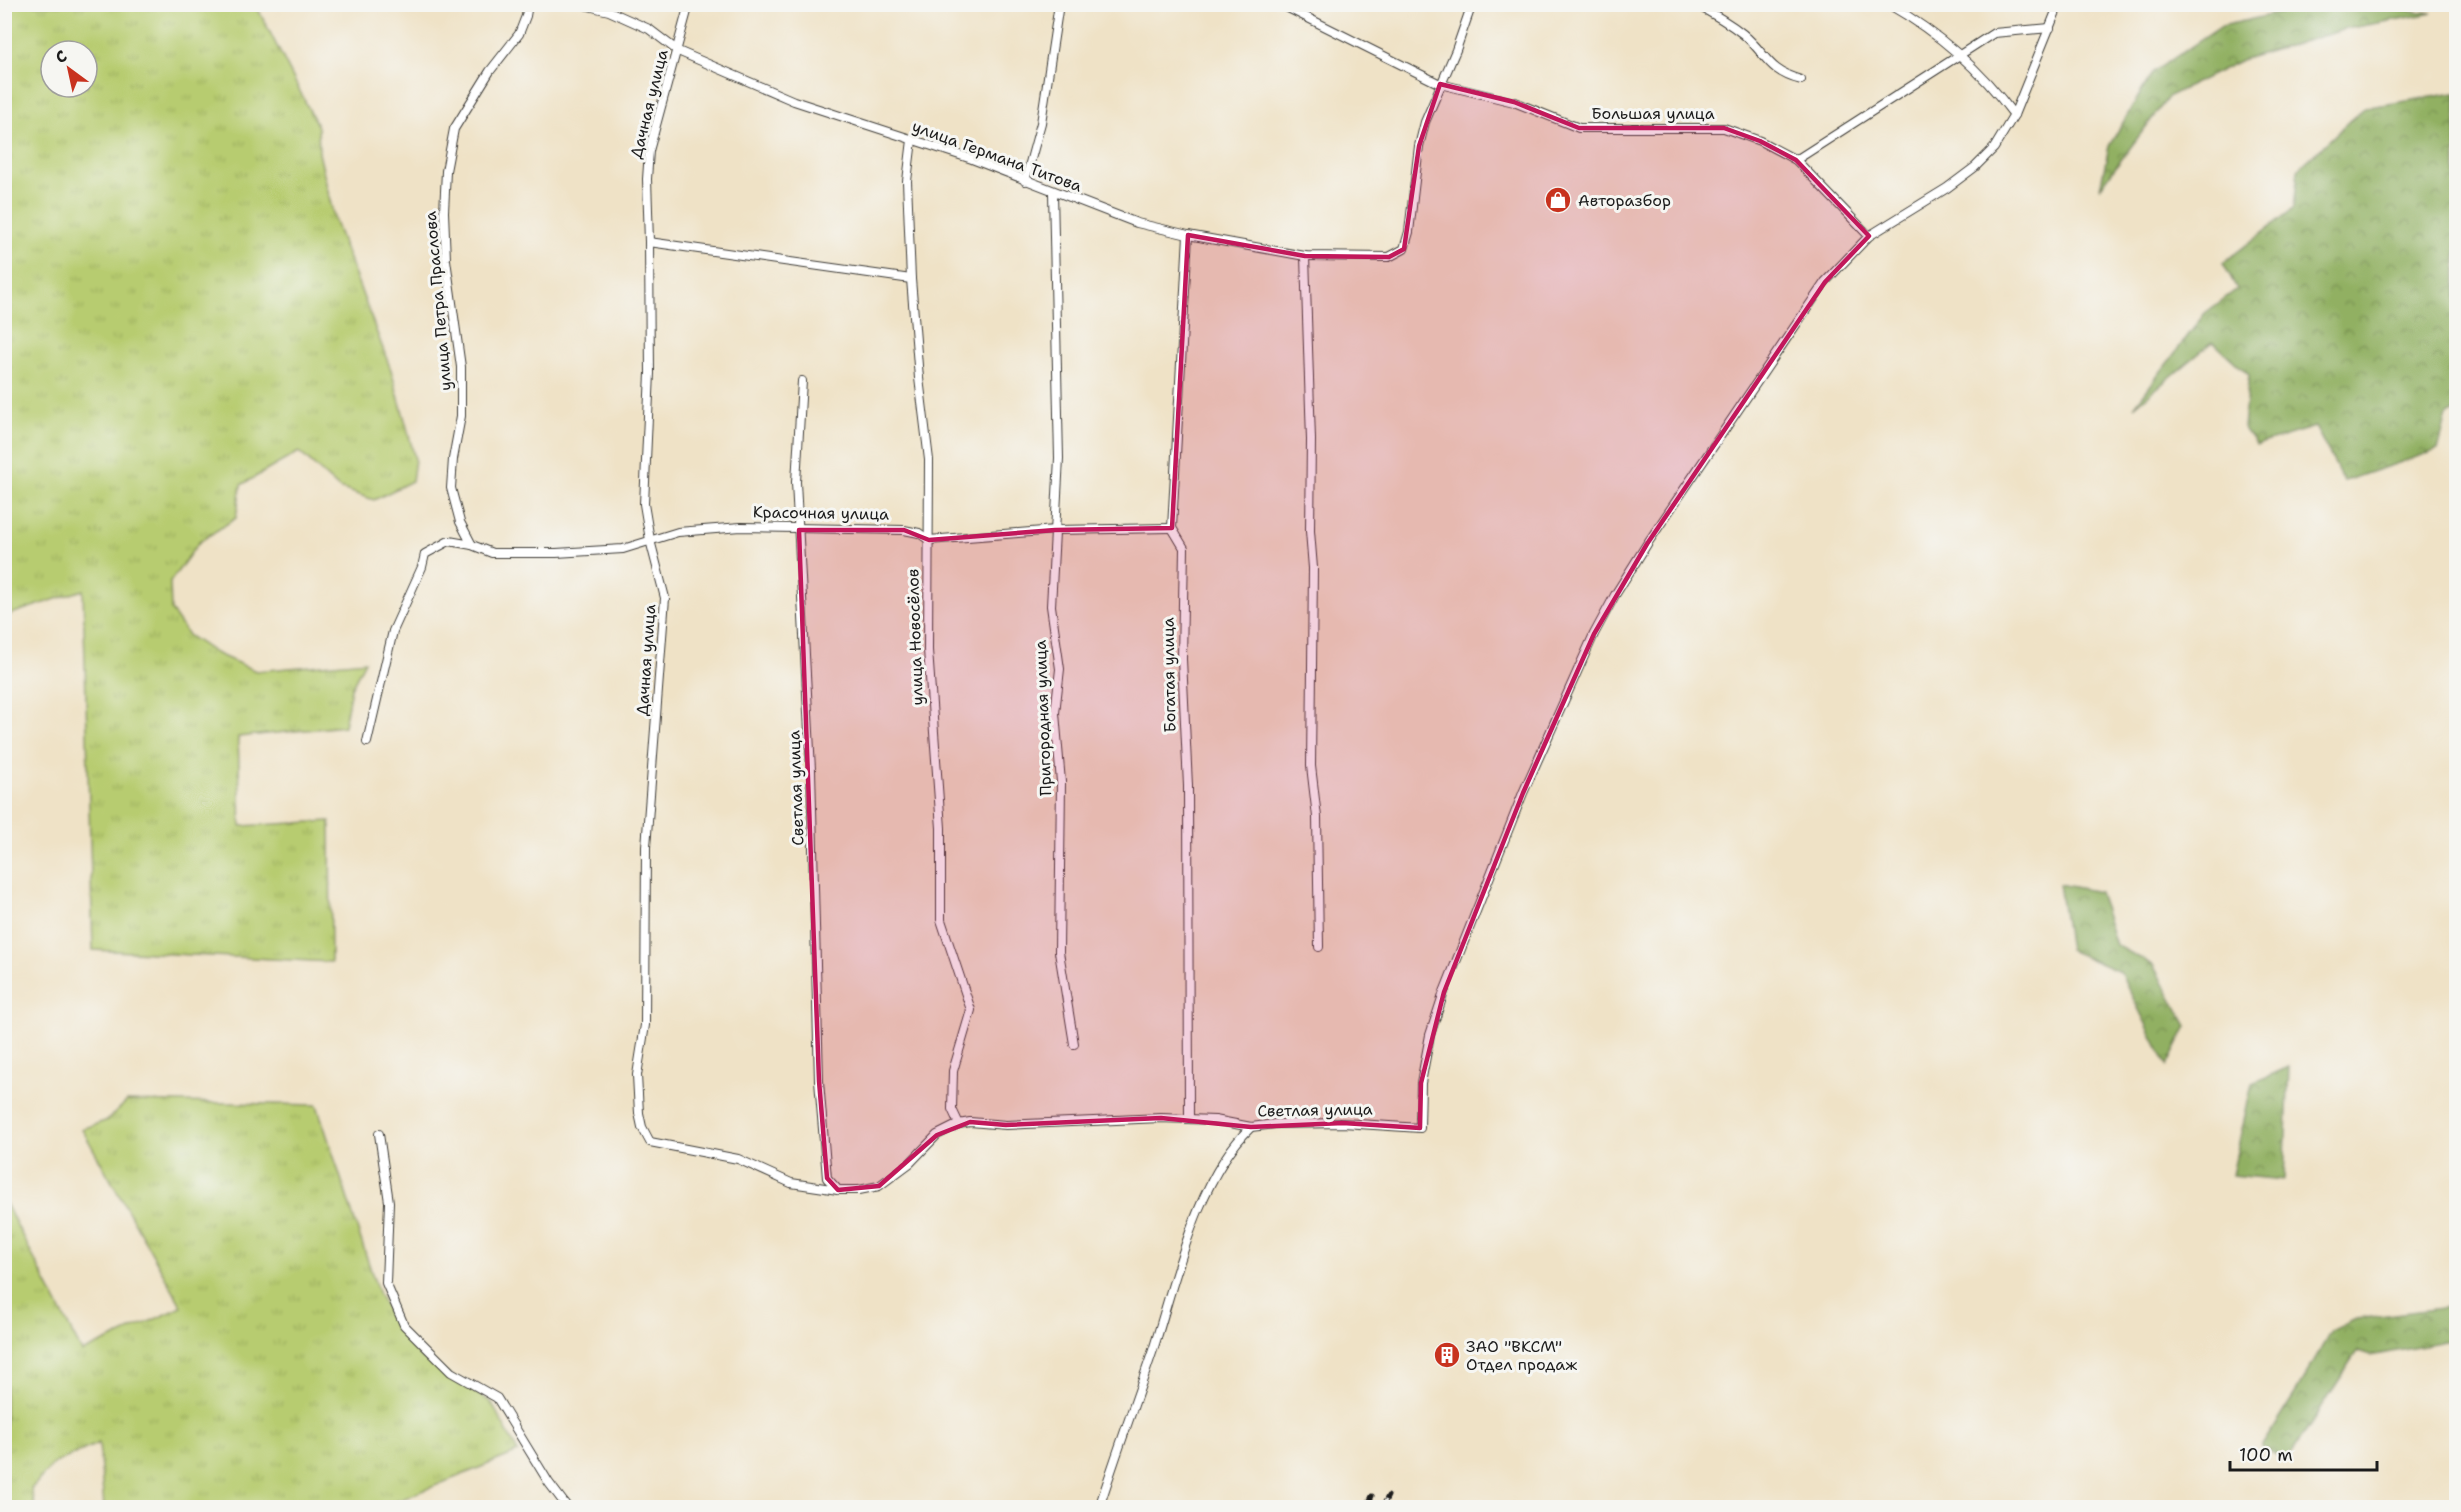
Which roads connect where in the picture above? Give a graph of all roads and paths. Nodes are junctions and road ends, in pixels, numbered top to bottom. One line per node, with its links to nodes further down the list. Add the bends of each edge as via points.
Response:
1 (528, 4): 31 (street, улица Петра Праслова, via 519,34 490,71 454,129 446,171 446,260 461,367 461,416 451,488 460,522)
2 (580, 4): 11 (street, улица Германа Титова, via 609,11 649,29)
3 (689, 4): 11 (street, Дачная улица)
4 (1059, 4): 18 (street, via 1041,123)
5 (1280, 4): 14 (street, Большая улица)
6 (1472, 4): 14 (street)
7 (1695, 4): 13 (street, via 1746,36 1784,76)
8 (1888, 4): 12 (street, via 1933,33)
9 (2059, 4): 10 (street)
10 (2050, 28): 12 (street, via 1994,33); 15 (street)
11 (678, 51): 16 (street, улица Германа Титова, via 794,101); 22 (street, Дачная улица, via 649,152)
12 (1958, 55): 15 (street, via 1995,90); 17 (street)
13 (1801, 80)
14 (1440, 84): 17 (street, Большая улица, via 1515,102 1579,128 1724,128); 23 (street, улица Германа Титова, via 1419,146 1404,249 1389,257)
15 (2014, 115): 21 (street, via 1994,148 1975,167)
16 (912, 140): 18 (street, улица Германа Титова); 24 (street, улица Новосёлов, via 907,182)
17 (1796, 160): 21 (street, Большая улица)
18 (1025, 181): 19 (street, улица Германа Титова)
19 (1053, 192): 20 (street, улица Германа Титова, via 1137,223); 28 (street, Пригородная улица, via 1059,458)
20 (1188, 235): 23 (street, улица Германа Титова); 26 (street, Богатая улица)
21 (1869, 236): 37 (street, Светлая улица, via 1819,291 1647,544 1594,634 1523,793 1444,992 1430,1035 1421,1083 1420,1128 1343,1123)
22 (649, 242): 24 (street); 29 (street, Дачная улица, via 650,373 644,504)
23 (1305, 256): 33 (street, via 1311,440 1311,765 1317,817)
24 (911, 279): 30 (street, улица Новосёлов, via 929,460)
25 (802, 381): 27 (street, Светлая улица, via 796,482)
26 (1172, 528): 28 (street, Красочная улица); 35 (street, Богатая улица, via 1184,548 1182,659 1188,786)
27 (799, 530): 29 (street, Красочная улица, via 741,526 678,532); 30 (street, Красочная улица, via 904,530); 40 (street, Светлая улица, via 811,770 819,1081 827,1178)
28 (1055, 530): 30 (street, Красочная улица); 34 (street, Пригородная улица, via 1051,606 1059,669 1055,713 1061,782 1059,952)
29 (650, 540): 31 (street, Красочная улица, via 623,549 556,553 492,554); 39 (street, Дачная улица, via 665,598 646,847 645,1025 637,1075 639,1113)
30 (929, 540): 36 (street, улица Новосёлов, via 928,650 941,828 941,920 971,1010 953,1071 952,1109)
31 (472, 545): 32 (street, via 449,541 425,554 393,631)
32 (367, 742)
33 (1319, 947)
34 (1074, 1044)
35 (1190, 1118): 36 (street, Светлая улица); 37 (street, Светлая улица)
36 (959, 1124): 40 (street, Светлая улица, via 937,1135 910,1163 879,1186)
37 (1251, 1127): 42 (street, via 1218,1168 1195,1222)
38 (379, 1134): 41 (street, via 389,1202 387,1283 404,1325 451,1372 497,1398)
39 (650, 1142): 40 (street, Светлая улица, via 738,1159 791,1183)
40 (838, 1190)
41 (568, 1508)
42 (1099, 1508)

